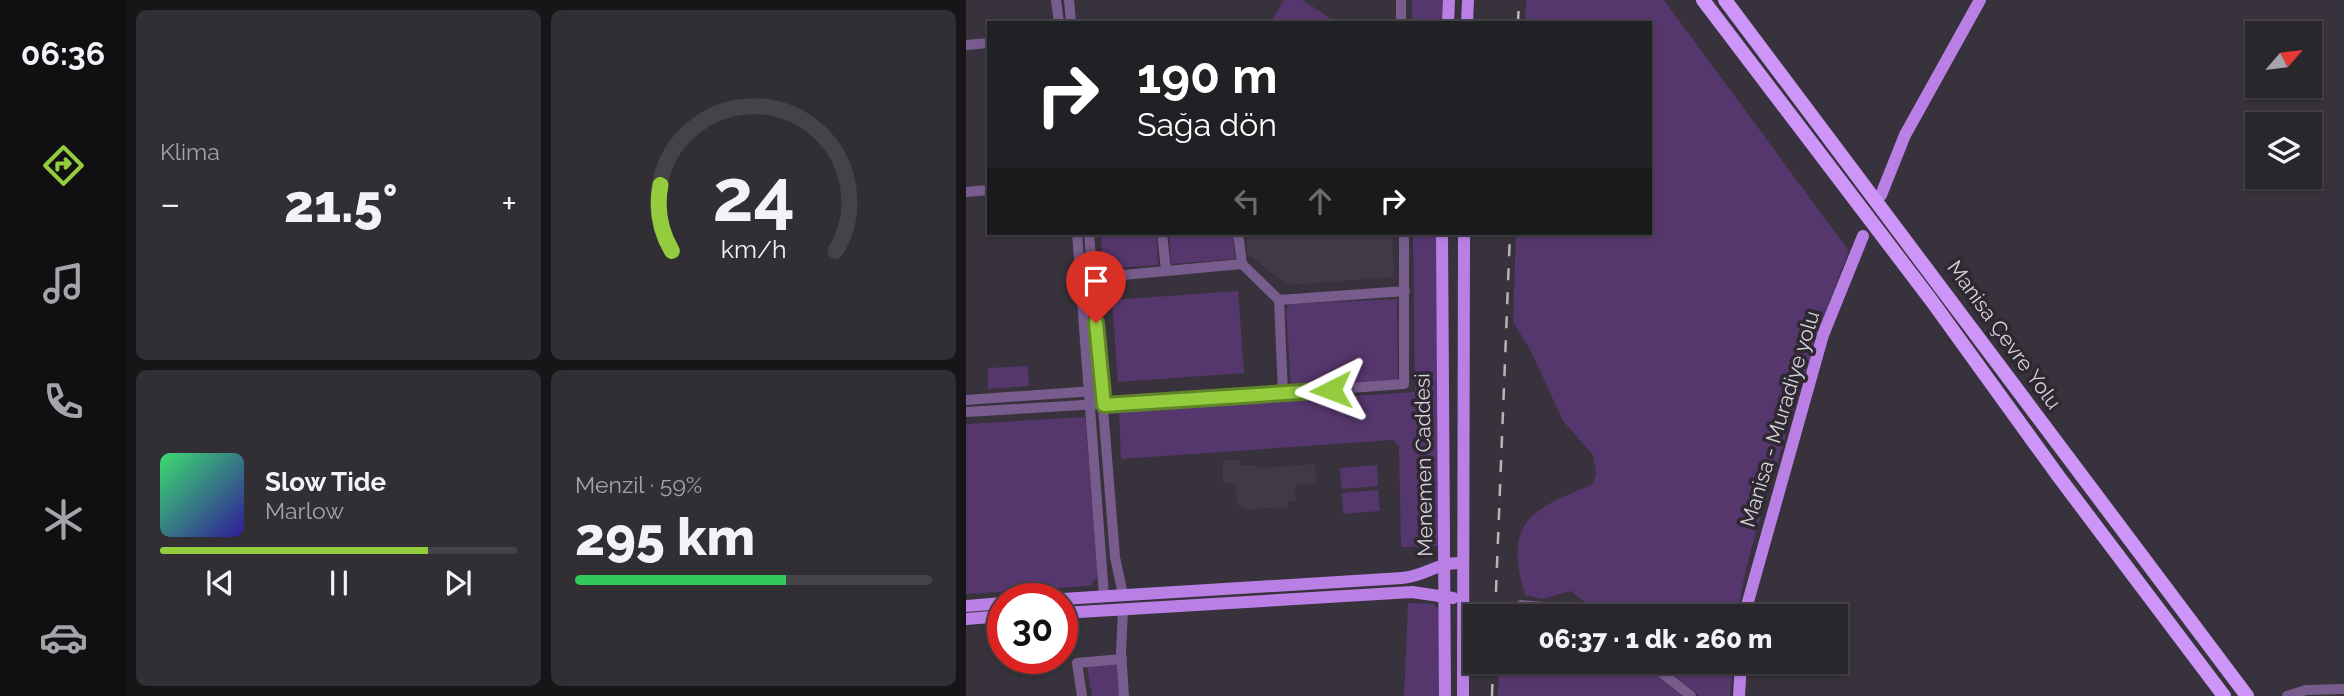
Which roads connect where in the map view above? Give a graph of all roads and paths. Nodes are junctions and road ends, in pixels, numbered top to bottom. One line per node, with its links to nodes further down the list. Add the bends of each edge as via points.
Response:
1 (1056, 0): 9 (street)
2 (1069, 0): 10 (street)
3 (1401, 0): 11 (street)
4 (1449, 0): 12 (main road)
5 (1468, 0): 13 (main road)
6 (1703, 0): 64 (highway, Manisa Çevre Yolu)
7 (1725, 0): 65 (highway, Manisa Çevre Yolu)
8 (1980, 0): 18 (main road, via 1905,135)
9 (1059, 21)
10 (1071, 21)
11 (1401, 21)
12 (1448, 21)
13 (1467, 21)
14 (987, 43): 15 (street)
15 (966, 45)
16 (987, 190): 17 (street)
17 (966, 191)
18 (1881, 195)
19 (1077, 235): 32 (street)
20 (1088, 235): 29 (street)
21 (1162, 235): 28 (street)
22 (1238, 235): 27 (street)
23 (1404, 235): 30 (street)
24 (1442, 235): 39 (main road, Menemen Caddesi)
25 (1464, 235): 40 (main road, Menemen Caddesi)
26 (1863, 236): 47 (main road, Manisa - Muradiye yolu, via 1823,335)
27 (1242, 264): 28 (street); 31 (street)
28 (1166, 270): 29 (street)
29 (1091, 278): 33 (street)
30 (1405, 291): 31 (street); 34 (street, via 1405,384)
31 (1279, 300): 34 (street)
32 (1089, 391): 33 (street); 35 (street); 36 (street)
33 (1102, 391): 37 (street)
34 (1283, 393): 37 (street)
35 (966, 400)
36 (1091, 405): 37 (street); 38 (street); 42 (street)
37 (1104, 405): 41 (street, via 1115,557)
38 (966, 412)
39 (1444, 562): 40 (main road); 41 (main road, via 1413,577); 45 (main road, Menemen Caddesi)
40 (1462, 563): 43 (main road, Menemen Caddesi)
41 (1123, 595): 42 (main road); 49 (main road)
42 (1104, 596): 44 (main road); 50 (main road)
43 (1464, 597): 45 (main road); 61 (main road, Menemen Caddesi)
44 (1078, 598)
45 (1445, 598): 49 (main road, via 1412,592); 60 (main road, Menemen Caddesi)
46 (987, 604): 48 (main road)
47 (1747, 604)
48 (966, 606)
49 (1123, 611): 50 (main road); 54 (street)
50 (1105, 612): 51 (main road)
51 (1078, 613)
52 (987, 617): 53 (main road)
53 (966, 619)
54 (1122, 659): 58 (street, via 1077,663); 59 (street)
55 (1663, 674): 62 (street)
56 (1740, 674): 63 (main road)
57 (2344, 689): 66 (street, via 2306,690)
58 (1082, 696)
59 (1124, 696)
60 (1445, 696)
61 (1463, 696)
62 (1691, 696)
63 (1739, 696)
64 (2224, 696)
65 (2247, 696)
66 (2287, 696)

